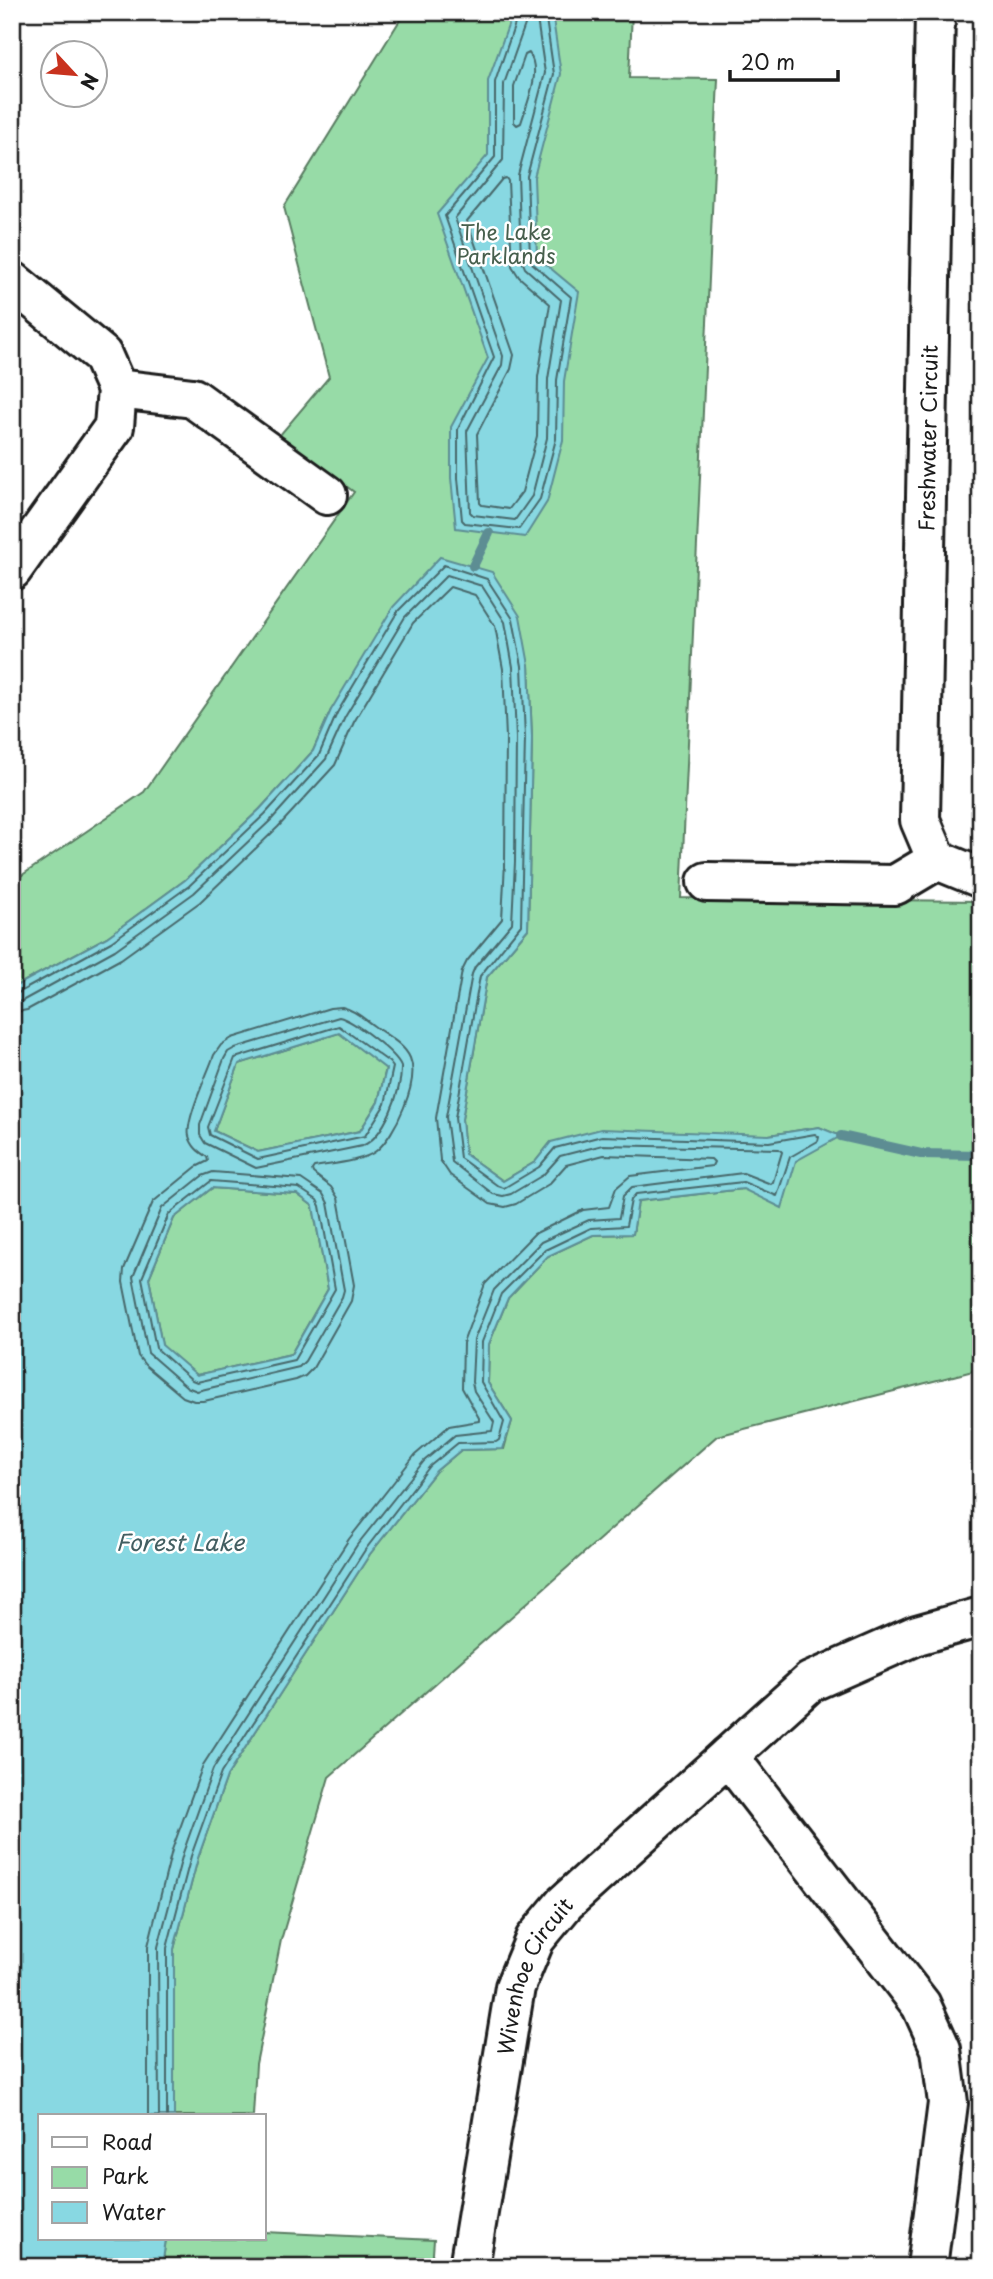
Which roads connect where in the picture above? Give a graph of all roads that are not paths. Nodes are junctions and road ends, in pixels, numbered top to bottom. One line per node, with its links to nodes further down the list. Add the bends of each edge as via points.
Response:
1 (935, 12): 6 (street, Freshwater Circuit, via 920,820)
2 (12, 281): 3 (street, via 102,355)
3 (117, 389): 4 (street, via 193,398); 5 (street, via 114,427)
4 (327, 495)
5 (12, 570)
6 (937, 860): 7 (street); 8 (street, via 895,886)
7 (981, 878)
8 (707, 882)
9 (981, 1617): 10 (street, Wivenhoe Circuit, via 917,1635 810,1682)
10 (729, 1756): 11 (street, Wivenhoe Circuit, via 565,1903 536,1939 515,1987); 12 (street, via 921,2005 941,2049 947,2103)
11 (469, 2267)
12 (927, 2267)

